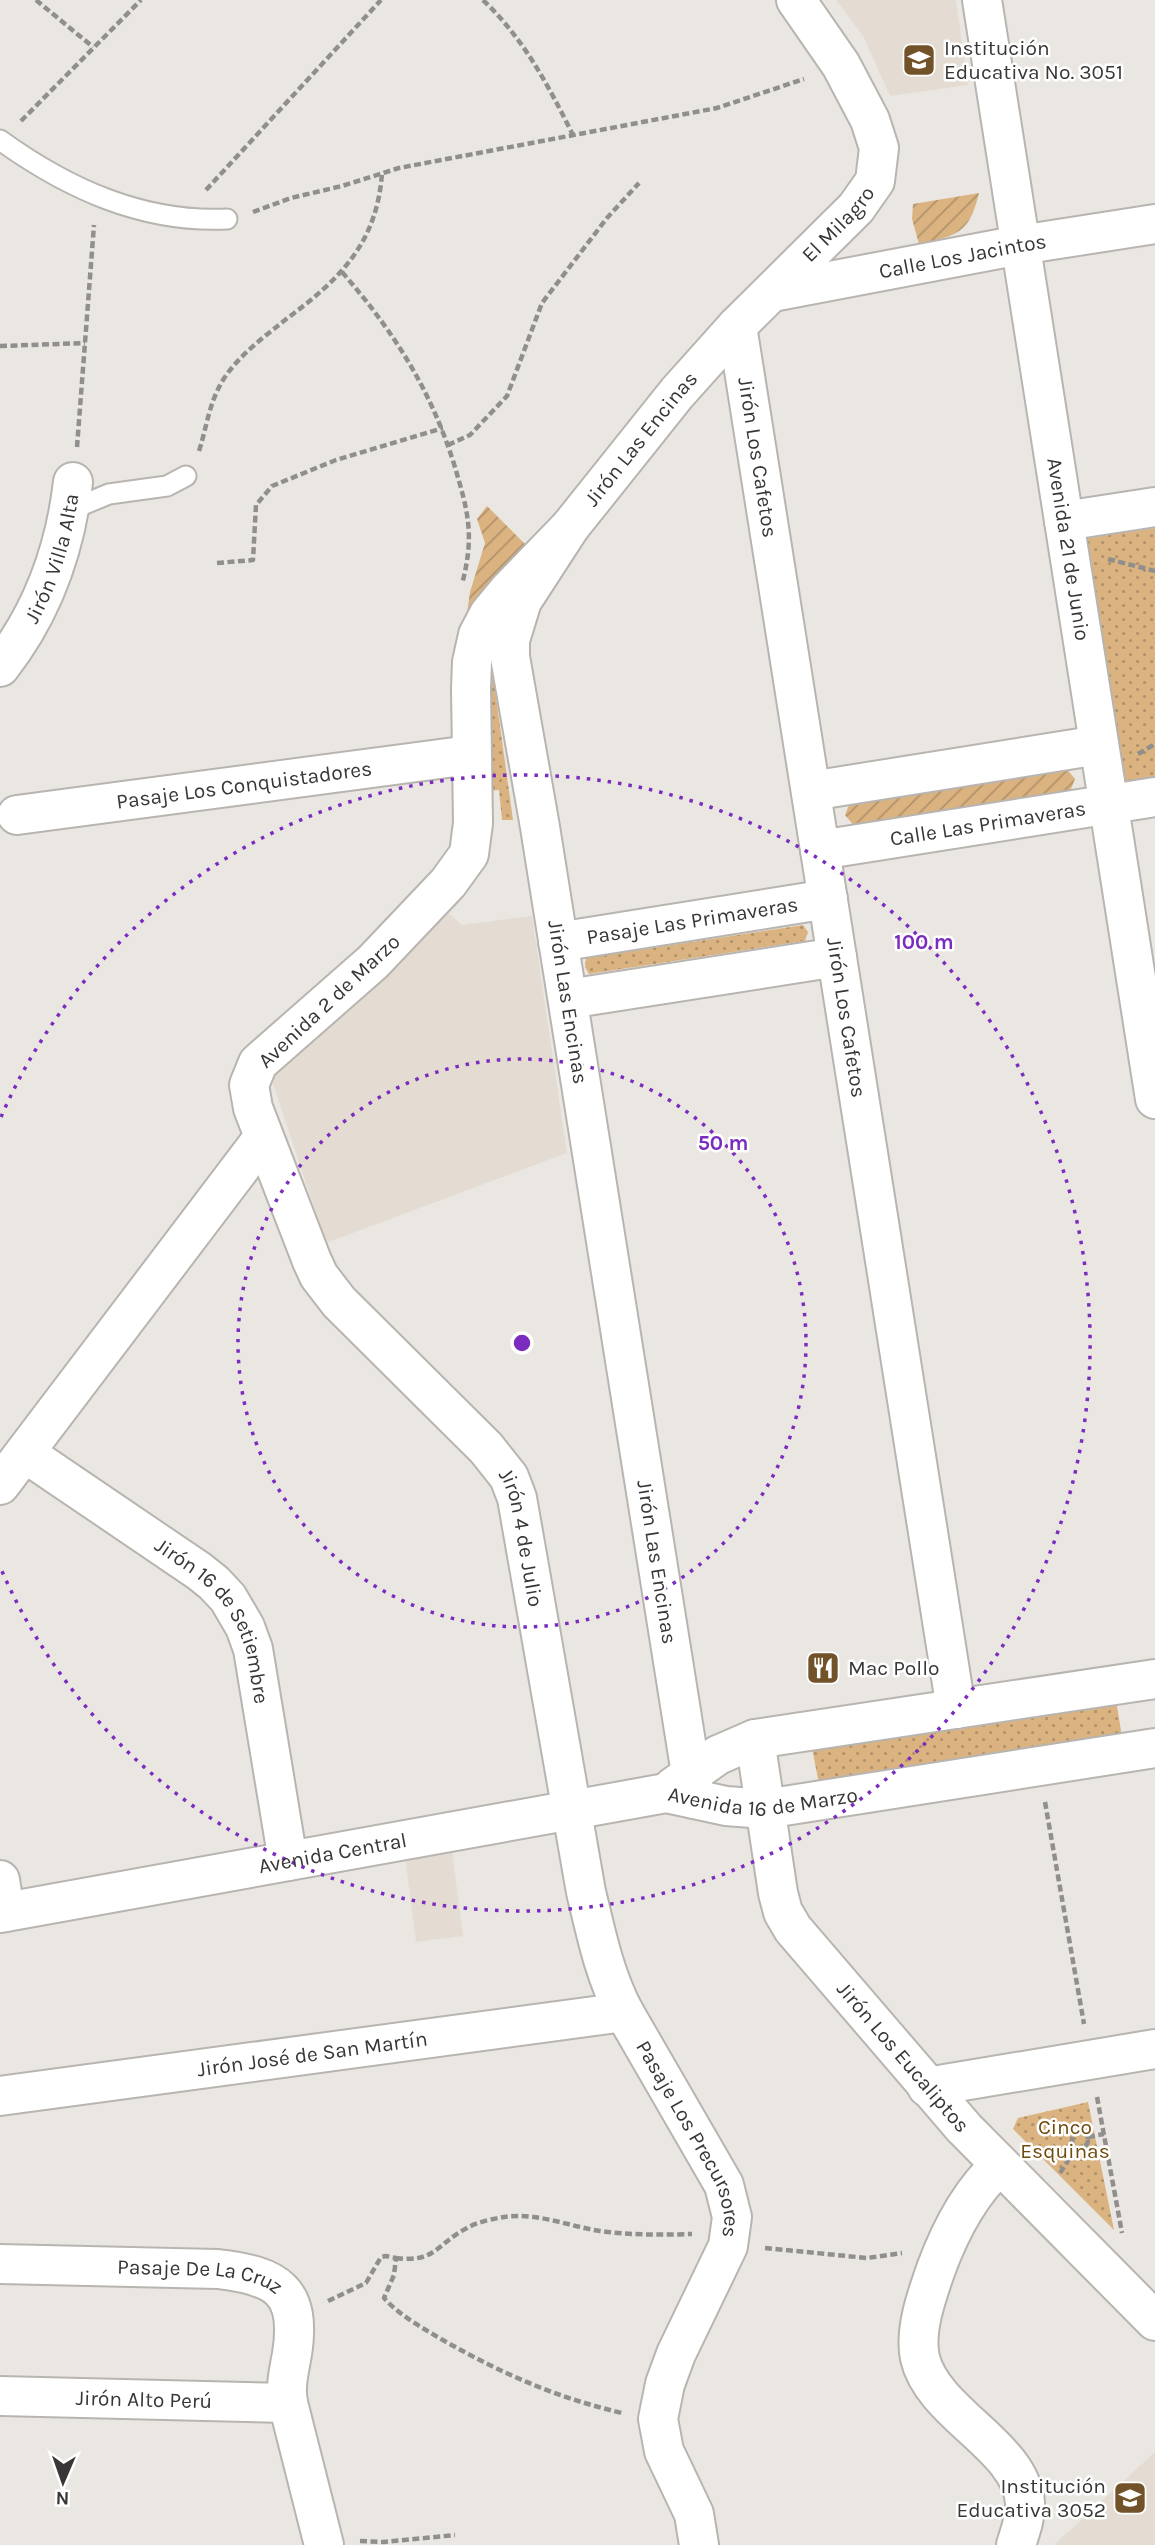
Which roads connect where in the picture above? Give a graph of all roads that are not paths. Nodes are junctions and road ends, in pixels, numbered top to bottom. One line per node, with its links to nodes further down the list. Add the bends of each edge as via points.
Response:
1 (796, 0): 7 (street, El Milagro, via 841,65 870,120 879,159 875,181 856,208)
2 (982, 0): 6 (street, Avenida 21 de Junio)
3 (0, 141): 4 (lane, via 104,199 180,218)
4 (227, 219)
5 (1155, 224): 6 (street, Calle Los Jacintos)
6 (1020, 245): 7 (street, Calle Los Jacintos); 12 (street, Avenida 21 de Junio)
7 (772, 292): 8 (street, Jirón Las Encinas)
8 (737, 326): 13 (street, Jirón Las Encinas); 17 (street, Jirón Los Cafetos)
9 (186, 476): 10 (lane, via 167,486)
10 (72, 496): 14 (street, Jirón Villa Alta, via 58,559 36,614)
11 (1155, 507): 12 (street)
12 (1064, 521): 15 (street, Avenida 21 de Junio)
13 (570, 527): 16 (street, Avenida 2 de Marzo, via 508,591 478,635 472,662); 23 (street, Jirón Las Encinas, via 522,601 510,640)
14 (0, 667)
15 (1099, 745): 17 (street); 19 (street, Avenida 21 de Junio)
16 (470, 755): 20 (street, Pasaje Los Conquistadores); 27 (street, Avenida 2 de Marzo, via 473,823 469,854 448,883 373,962 258,1063 249,1096)
17 (811, 791): 21 (street, Jirón Los Cafetos)
18 (1155, 797): 19 (street, Calle Las Primaveras)
19 (1108, 804): 21 (street, Calle Las Primaveras); 26 (street, Avenida 21 de Junio)
20 (16, 815)
21 (820, 850): 22 (street, Jirón Los Cafetos)
22 (828, 899): 23 (street, Pasaje Las Primaveras); 24 (street, Jirón Los Cafetos)
23 (558, 942): 25 (street, Jirón Las Encinas)
24 (837, 957): 25 (street); 31 (street, Jirón Los Cafetos)
25 (568, 999): 34 (street, Jirón Las Encinas)
26 (1154, 1090)
27 (263, 1138): 28 (street); 36 (street, Jirón 4 de Julio, via 319,1276 509,1477)
28 (25, 1453): 29 (street); 37 (street, Jirón 16 de Setiembre, via 199,1571 237,1612 253,1649)
29 (0, 1485)
30 (1155, 1679): 31 (street, Avenida 16 de Marzo)
31 (956, 1709): 32 (street, Avenida 16 de Marzo)
32 (755, 1739): 34 (street, Avenida 16 de Marzo, via 718,1755); 35 (street, Jirón Los Eucaliptos)
33 (1155, 1748): 35 (street, Avenida 16 de Marzo)
34 (684, 1789): 35 (street, Avenida 16 de Marzo, via 726,1806); 36 (street, Avenida Central)
35 (765, 1809): 41 (street, Jirón Los Eucaliptos, via 778,1894 788,1920)
36 (572, 1810): 37 (street, Avenida Central); 39 (street, Jirón 4 de Julio, via 600,1953)
37 (288, 1861): 38 (street, Avenida Central)
38 (2, 1902)
39 (624, 2012): 42 (street, Jirón José de San Martín); 49 (street, Pasaje Los Precursores, via 724,2185 732,2217 712,2237 658,2418 664,2451 694,2514)
40 (1155, 2049): 41 (street, via 1093,2076)
41 (928, 2087): 43 (street, Jirón Los Eucaliptos)
42 (0, 2096)
43 (1000, 2165): 45 (street, Jirón Los Eucaliptos); 50 (street, via 972,2195 941,2256 922,2317 920,2357 936,2389 1020,2482 1025,2512)
44 (0, 2264): 47 (street, Pasaje De La Cruz, via 204,2267 268,2280 279,2288 294,2314)
45 (1155, 2321)
46 (0, 2396): 47 (street, Jirón Alto Perú)
47 (288, 2403): 48 (street, Pasaje De La Cruz)
48 (324, 2543)
49 (699, 2545)
50 (1016, 2545)

